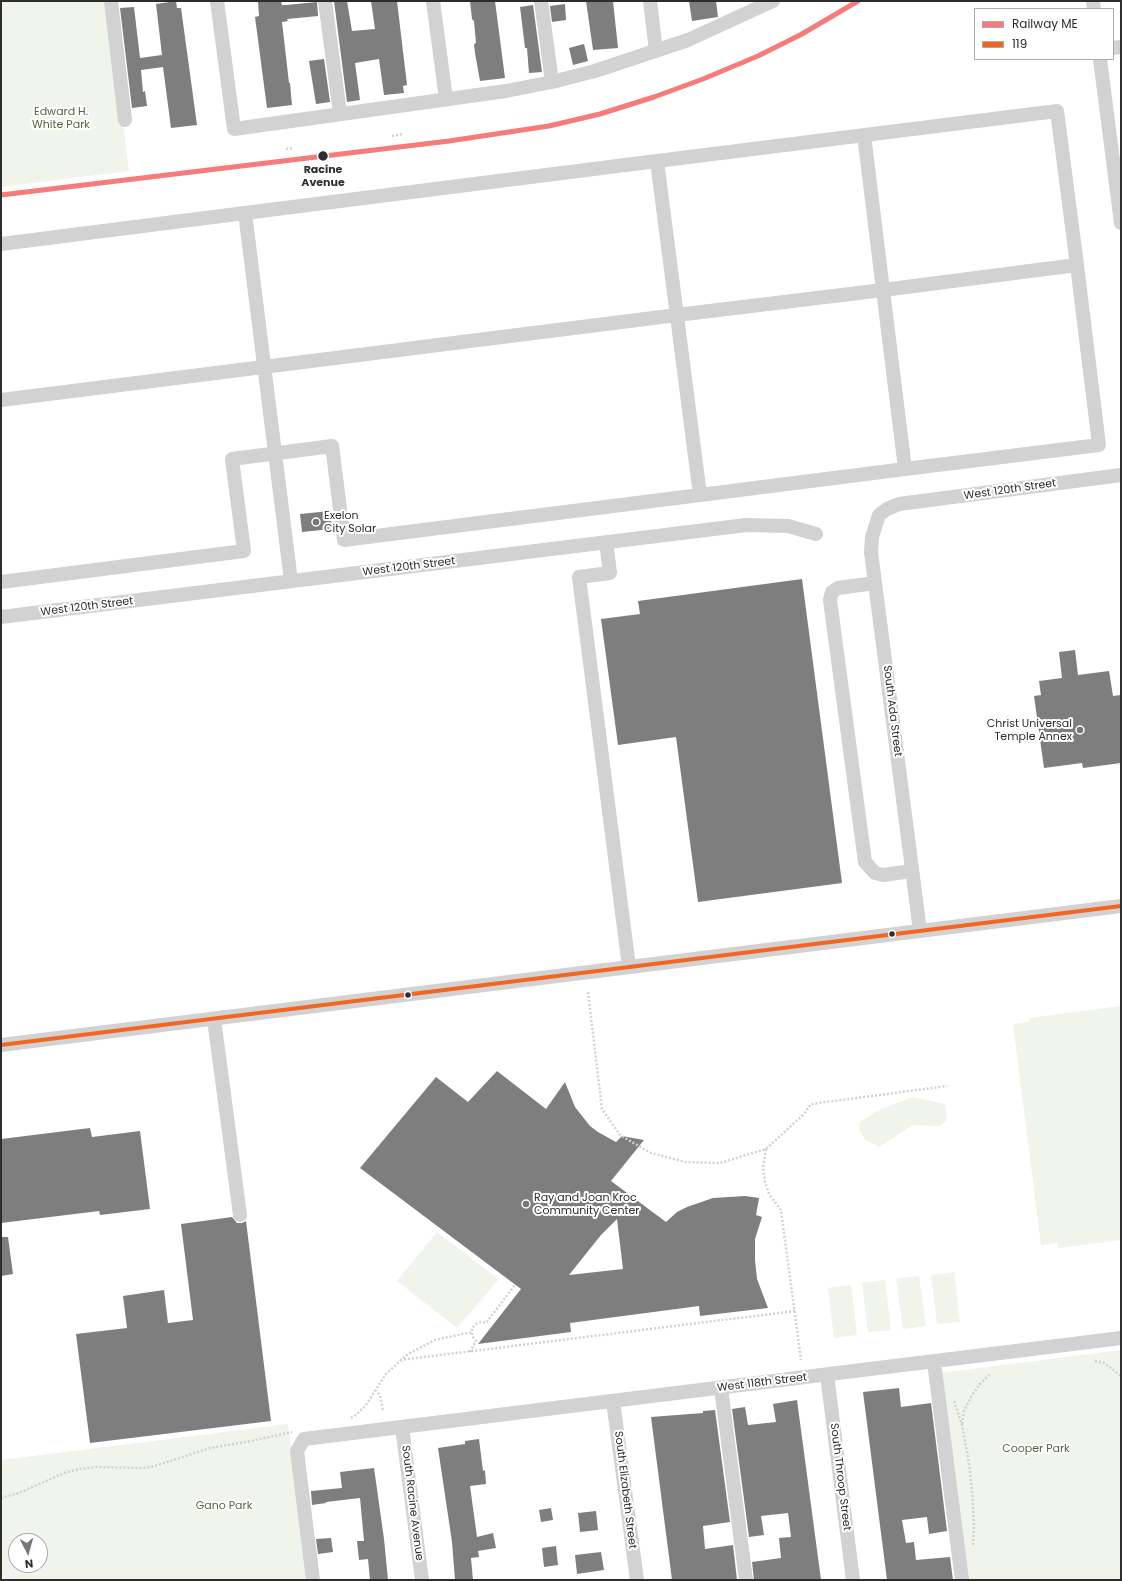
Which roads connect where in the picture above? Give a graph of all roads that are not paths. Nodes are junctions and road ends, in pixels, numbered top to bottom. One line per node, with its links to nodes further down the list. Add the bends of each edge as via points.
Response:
1 (111, 1): 14 (street)
2 (217, 1): 13 (street, via 234,129)
3 (325, 1): 13 (street)
4 (433, 1): 12 (street)
5 (541, 1): 11 (street)
6 (650, 1): 9 (street)
7 (773, 1): 8 (street)
8 (758, 5): 9 (street, via 688,40)
9 (656, 51): 11 (street)
10 (1100, 60): 18 (street)
11 (552, 82): 12 (street, via 506,91)
12 (446, 98): 13 (street)
13 (340, 113)
14 (125, 120)
15 (864, 135): 16 (street); 20 (street, via 1057,111); 21 (street)
16 (657, 161): 17 (street); 22 (street)
17 (245, 213): 19 (street); 23 (street)
18 (1121, 223)
19 (1, 244)
20 (1077, 265): 21 (street); 26 (street, via 1100,445)
21 (883, 290): 22 (street); 26 (street)
22 (677, 316): 23 (street); 28 (street)
23 (264, 367): 24 (street); 25 (street)
24 (1, 400)
25 (275, 453): 28 (street, via 332,446 344,540); 32 (street); 33 (street, via 232,459 244,551)
26 (905, 470): 28 (street)
27 (1121, 475): 29 (street, West 120th Street)
28 (700, 495)
29 (899, 504): 34 (street, South Ada Street, via 886,508 874,525 871,552)
30 (816, 534): 31 (street, West 120th Street, via 788,526 746,525)
31 (606, 542): 32 (street, West 120th Street); 39 (street, via 610,573 579,577)
32 (291, 581): 35 (street, West 120th Street)
33 (1, 582)
34 (875, 583): 36 (street, South Ada Street); 36 (street, via 838,588 832,592 830,600 865,862 876,873 883,875)
35 (1, 617)
36 (912, 871): 38 (street, South Ada Street)
37 (1121, 906): 38 (street)
38 (920, 931): 39 (street)
39 (629, 967): 40 (street)
40 (214, 1019): 41 (street); 42 (street)
41 (1, 1045)
42 (240, 1215)
43 (1121, 1338): 44 (street, West 118th Street)
44 (934, 1362): 45 (street, West 118th Street); 54 (street)
45 (827, 1375): 46 (street, West 118th Street); 53 (street, South Throop Street)
46 (721, 1388): 47 (street, West 118th Street); 52 (street)
47 (613, 1401): 48 (street, West 118th Street); 51 (street, South Elizabeth Street)
48 (402, 1427): 49 (street, West 118th Street, via 304,1439 296,1450); 50 (street, South Racine Avenue)
49 (314, 1580)
50 (422, 1580)
51 (637, 1580)
52 (746, 1580)
53 (853, 1580)
54 (962, 1580)

